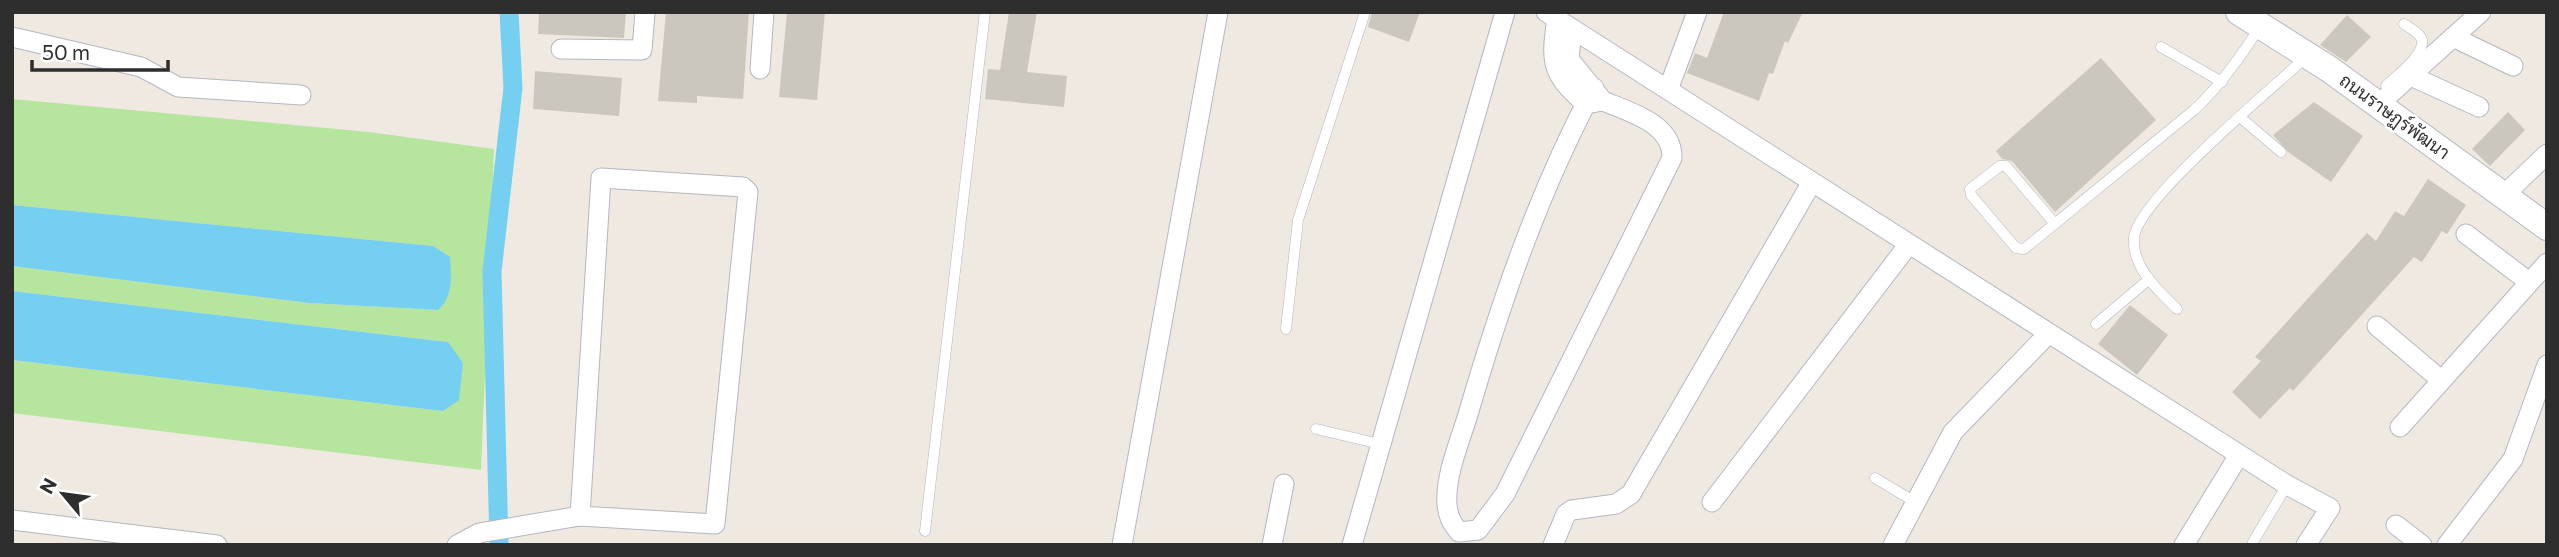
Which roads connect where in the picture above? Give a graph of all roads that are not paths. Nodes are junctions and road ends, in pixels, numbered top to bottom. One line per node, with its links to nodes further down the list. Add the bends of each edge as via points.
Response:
1 (645, 12): 15 (street, via 642,50)
2 (764, 12): 18 (street)
3 (985, 12): 58 (lane)
4 (1218, 12): 64 (street)
5 (1364, 12): 41 (lane, via 1298,220)
6 (1505, 12): 48 (street)
7 (1697, 12): 21 (street)
8 (2482, 12): 13 (street)
9 (2252, 17): 16 (street, ถนนราษฏร์พัฒนา); 20 (lane)
10 (1559, 20): 21 (street); 23 (street, via 1553,46 1559,79)
11 (2404, 24): 24 (lane, via 2418,34 2420,50)
12 (12, 37): 22 (street, via 141,67 178,87)
13 (2454, 37): 17 (street); 19 (street)
14 (2161, 47): 20 (lane)
15 (561, 49)
16 (2308, 55): 24 (street, ถนนราษฏร์พัฒนา); 26 (lane)
17 (2512, 66)
18 (760, 69)
19 (2411, 76): 24 (street); 25 (street)
20 (2222, 82): 31 (lane)
21 (1668, 90): 29 (street)
22 (301, 95)
23 (1594, 98): 60 (street, via 1550,177 1515,266 1465,426 1446,501); 60 (street, via 1663,131 1672,144 1672,158 1505,494 1478,530)
24 (2376, 102): 30 (street, ถนนราษฏร์พัฒนา)
25 (2479, 107)
26 (2241, 118): 27 (lane); 36 (lane, via 2160,194 2139,220 2135,252)
27 (2281, 152)
28 (2547, 154): 30 (street)
29 (1812, 182): 34 (street); 67 (street, via 1631,494 1616,504 1566,513)
30 (2504, 195): 32 (street, ถนนราษฏร์พัฒนา)
31 (2055, 224): 31 (lane, via 2006,166 1970,189 2016,248 2024,249)
32 (2547, 227)
33 (2466, 234): 37 (street)
34 (1909, 244): 42 (street); 53 (street)
35 (2547, 263): 37 (street)
36 (2148, 280): 38 (lane); 39 (lane)
37 (2529, 282): 44 (street)
38 (2177, 309)
39 (2096, 324)
40 (2376, 326): 44 (street)
41 (1286, 329)
42 (2049, 333): 49 (street); 54 (street, via 1953,432)
43 (2547, 365): 45 (street)
44 (2441, 380): 46 (street)
45 (2542, 393): 72 (street, via 2513,460)
46 (2399, 427)
47 (1316, 429): 48 (lane)
48 (1380, 444): 66 (street)
49 (2239, 455): 52 (street); 69 (street)
50 (1875, 478): 54 (lane)
51 (1284, 484): 65 (street)
52 (2287, 485): 61 (lane); 70 (street, via 2330,508)
53 (1712, 502)
54 (1915, 502): 68 (street)
55 (580, 516): 55 (street, via 599,184 605,176 743,187 748,192 715,524); 63 (street, via 479,533)
56 (12, 520): 59 (street)
57 (2396, 525): 71 (street)
58 (926, 531)
59 (110, 538): 62 (street)
60 (1457, 538)
61 (2253, 542)
62 (216, 545)
63 (457, 545)
64 (1122, 545)
65 (1272, 545)
66 (1352, 545)
67 (1552, 545)
68 (1893, 545)
69 (2184, 545)
70 (2306, 545)
71 (2422, 545)
72 (2447, 545)

